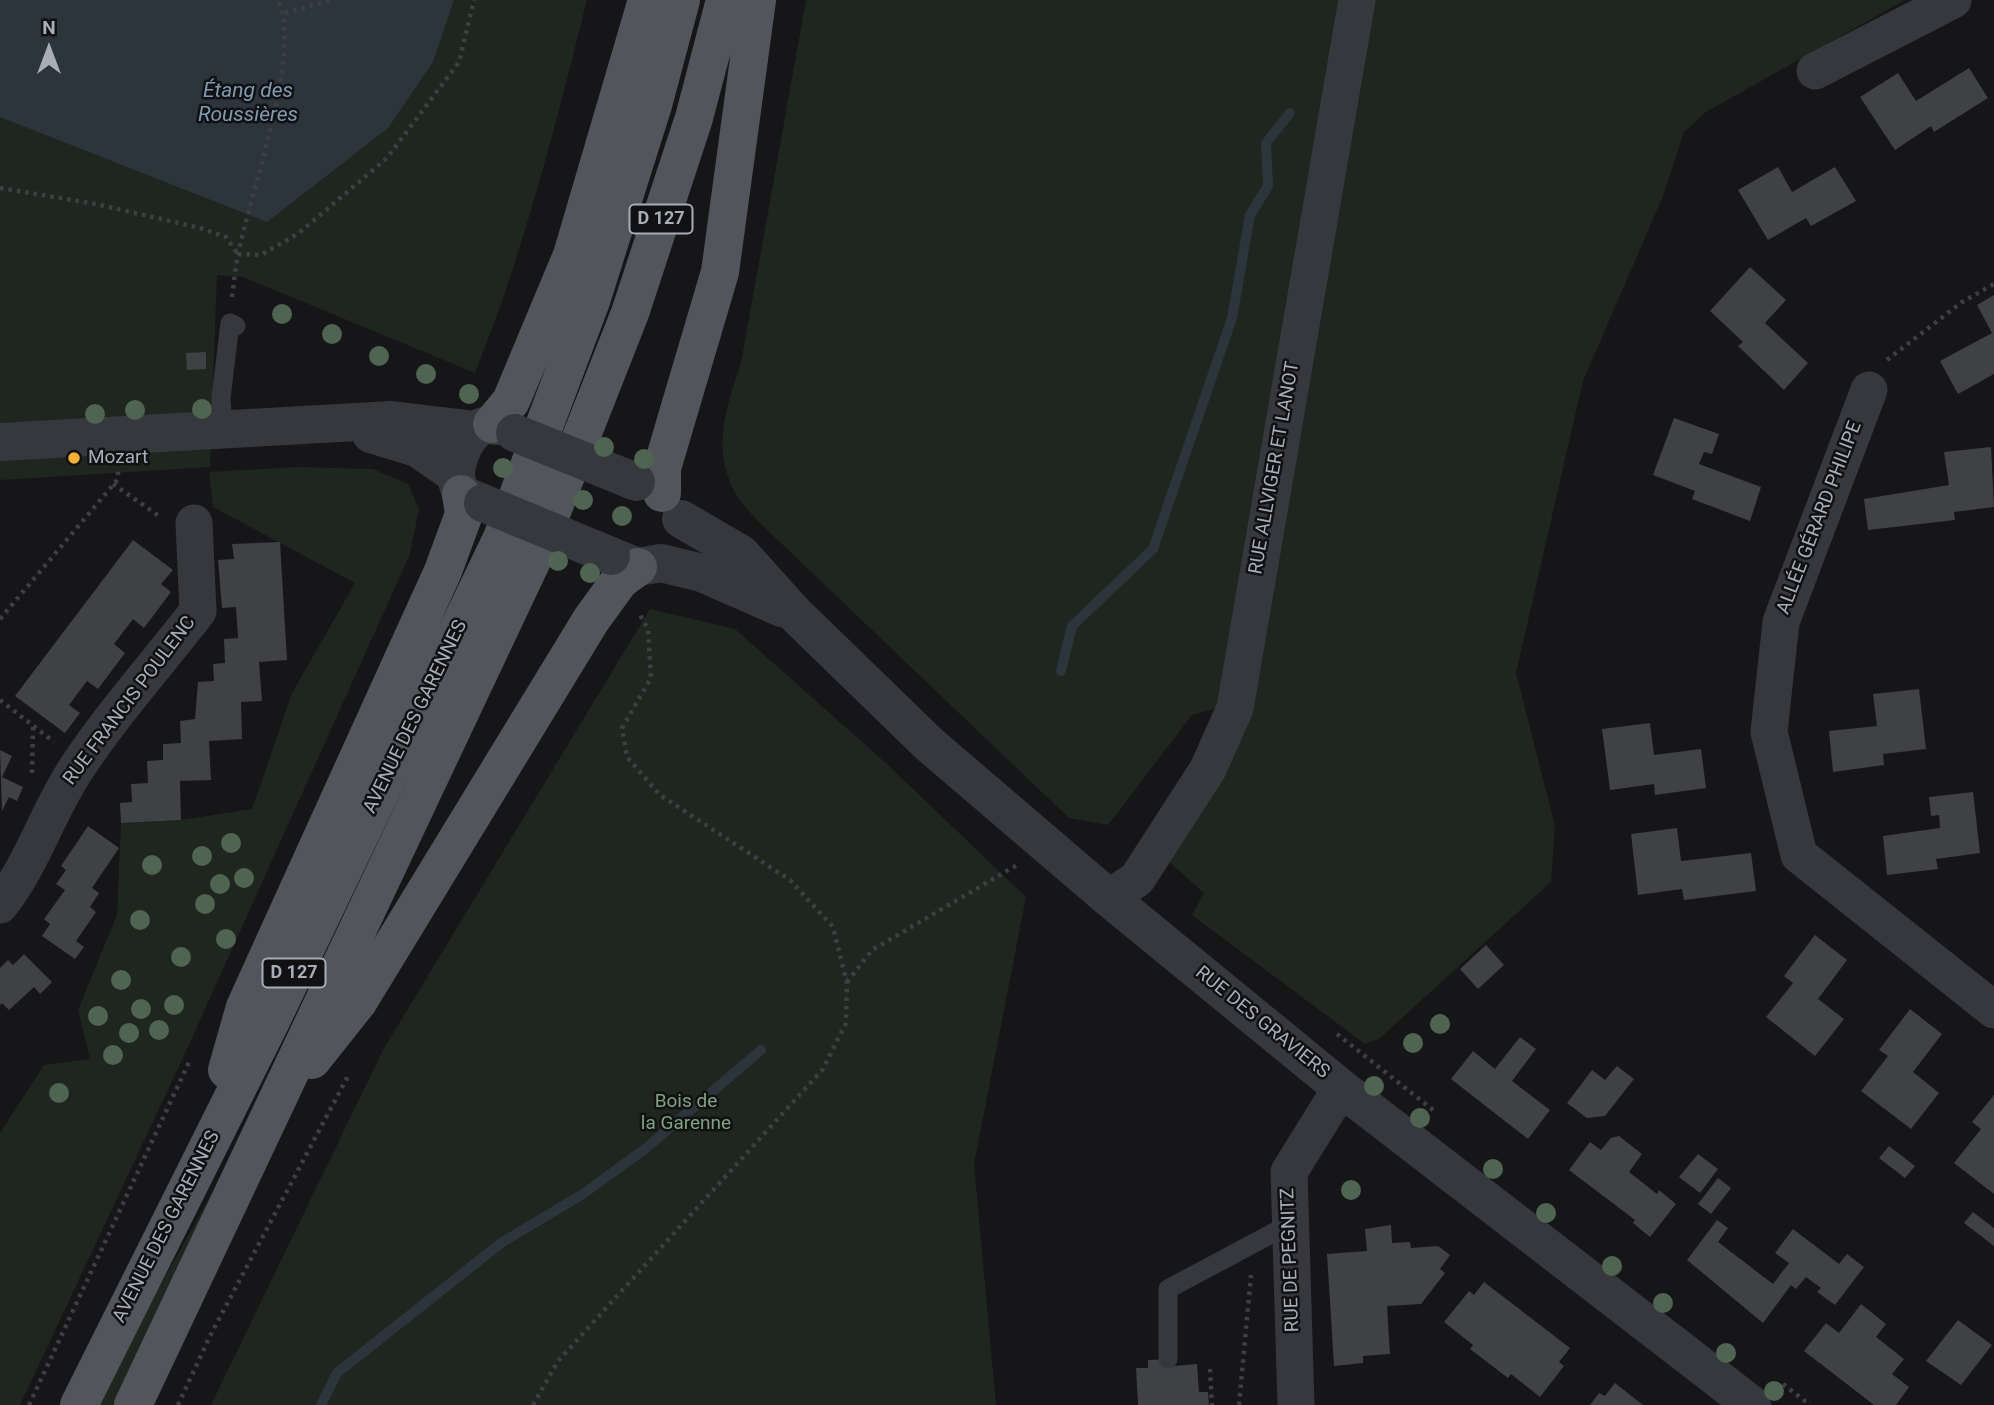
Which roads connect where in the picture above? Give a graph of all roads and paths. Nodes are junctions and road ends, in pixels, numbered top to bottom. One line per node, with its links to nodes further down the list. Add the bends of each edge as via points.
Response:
1 (278, 0): 10 (path)
2 (332, 0): 10 (path)
3 (474, 0): 13 (path, via 459,62 387,158 299,233 261,255)
4 (647, 0): 19 (main road, via 572,255 511,401)
5 (681, 0): 42 (main road, AVENUE DES GARENNES / D 127, via 591,301 502,538)
6 (725, 0): 40 (main road, AVENUE DES GARENNES / D 127, via 694,118 630,313 536,552)
7 (757, 0): 24 (main road, via 720,272 662,468)
8 (1357, 0): 34 (street, RUE ALLVIGER ET LANOT, via 1234,708 1208,769 1137,878)
9 (1954, 0): 11 (street)
10 (285, 13): 13 (path, via 278,96)
11 (1815, 71)
12 (0, 188): 13 (path, via 200,228 226,237)
13 (238, 254): 15 (path)
14 (1994, 284): 16 (path, via 1962,302 1878,366)
15 (233, 324): 18 (lane, via 221,398)
16 (1869, 390): 37 (street, ALLÉE GÉRARD PHILIPE, via 1781,622 1769,732 1799,855)
17 (335, 424): 18 (street, RUE DES GRAVIERS); 19 (street, RUE DES GRAVIERS, via 392,420); 23 (street, RUE DES GRAVIERS, via 417,448)
18 (223, 429): 20 (street, RUE DES GRAVIERS)
19 (494, 429): 23 (street, via 460,453); 24 (street, RUE DES GRAVIERS, bridge)
20 (0, 442)
21 (117, 468): 22 (path, via 118,479)
22 (113, 484): 25 (path); 30 (path)
23 (467, 491): 27 (street, RUE DES GRAVIERS, bridge); 42 (main road, via 464,514 443,571 245,1007)
24 (660, 498): 27 (street); 29 (street, RUE DES GRAVIERS, via 741,554)
25 (143, 504)
26 (194, 523): 32 (street, RUE FRANCIS POULENC, via 198,611)
27 (636, 562): 29 (street, RUE DES GRAVIERS, via 702,573); 40 (main road, via 591,620 359,1003)
28 (634, 606): 36 (path, via 648,629 651,678 622,728 627,757 660,794 790,880 832,927)
29 (794, 613): 33 (street, RUE DES GRAVIERS, via 929,744)
30 (0, 619)
31 (0, 699): 32 (path, via 59,746)
32 (76, 768): 35 (street, RUE FRANCIS POULENC, via 31,859)
33 (1034, 833): 34 (street, RUE DES GRAVIERS); 36 (path, via 1021,862 872,950)
34 (1109, 898): 39 (street, RUE DES GRAVIERS)
35 (0, 905)
36 (847, 983): 50 (path, via 846,1023 823,1069 558,1361)
37 (1994, 1010)
38 (1328, 1027): 41 (path)
39 (1342, 1088): 43 (street, RUE DE PEGNITZ, via 1289,1171); 47 (street, RUE DES GRAVIERS)
40 (273, 1109): 49 (main road, AVENUE DES GARENNES / D 127)
41 (1448, 1121)
42 (199, 1163): 48 (main road, AVENUE DES GARENNES / D 127)
43 (1288, 1225): 44 (lane); 53 (street, RUE DE PEGNITZ)
44 (1254, 1243): 45 (lane, via 1168,1289); 52 (path)
45 (1168, 1359)
46 (1210, 1369): 51 (path)
47 (1765, 1392): 54 (path)
48 (79, 1405)
49 (133, 1405)
50 (533, 1405)
51 (1212, 1405)
52 (1239, 1405)
53 (1296, 1405)
54 (1810, 1405)

